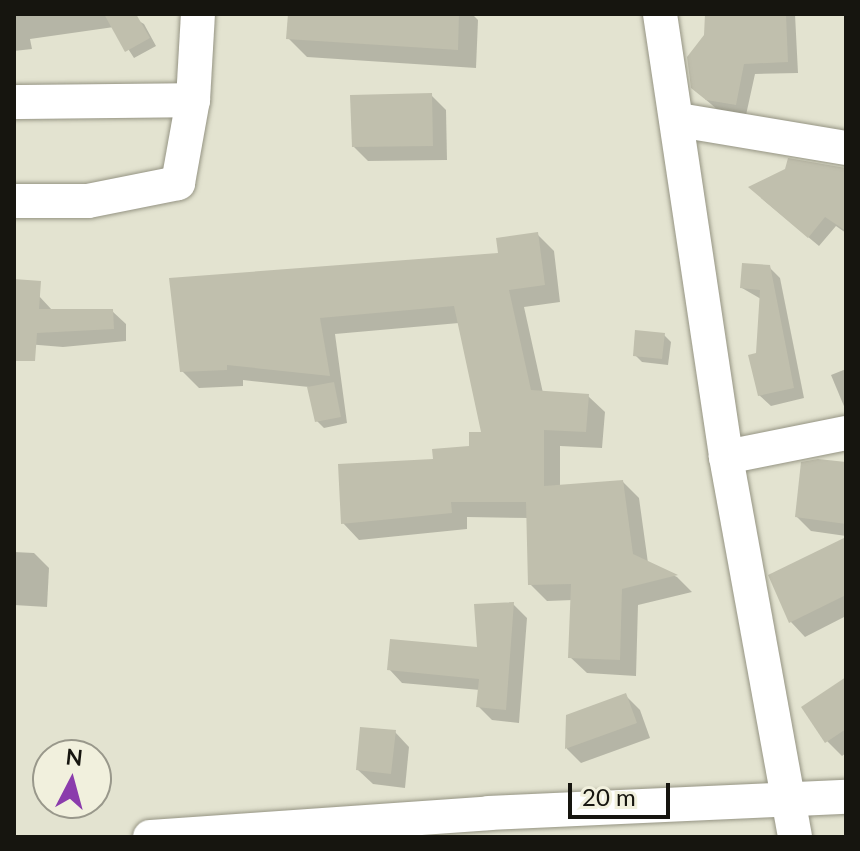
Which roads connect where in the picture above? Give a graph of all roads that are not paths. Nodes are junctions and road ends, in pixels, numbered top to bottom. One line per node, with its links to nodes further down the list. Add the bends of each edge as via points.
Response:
1 (198, 14): 3 (street)
2 (660, 14): 5 (street)
3 (193, 100): 4 (street); 7 (street, via 178,183 88,201)
4 (14, 102)
5 (679, 120): 6 (street); 9 (street)
6 (846, 148)
7 (14, 201)
8 (846, 433): 9 (street)
9 (726, 457): 10 (street)
10 (787, 797): 11 (street); 12 (street); 14 (street)
11 (846, 797)
12 (490, 825): 13 (street)
13 (150, 837)
14 (795, 837)

